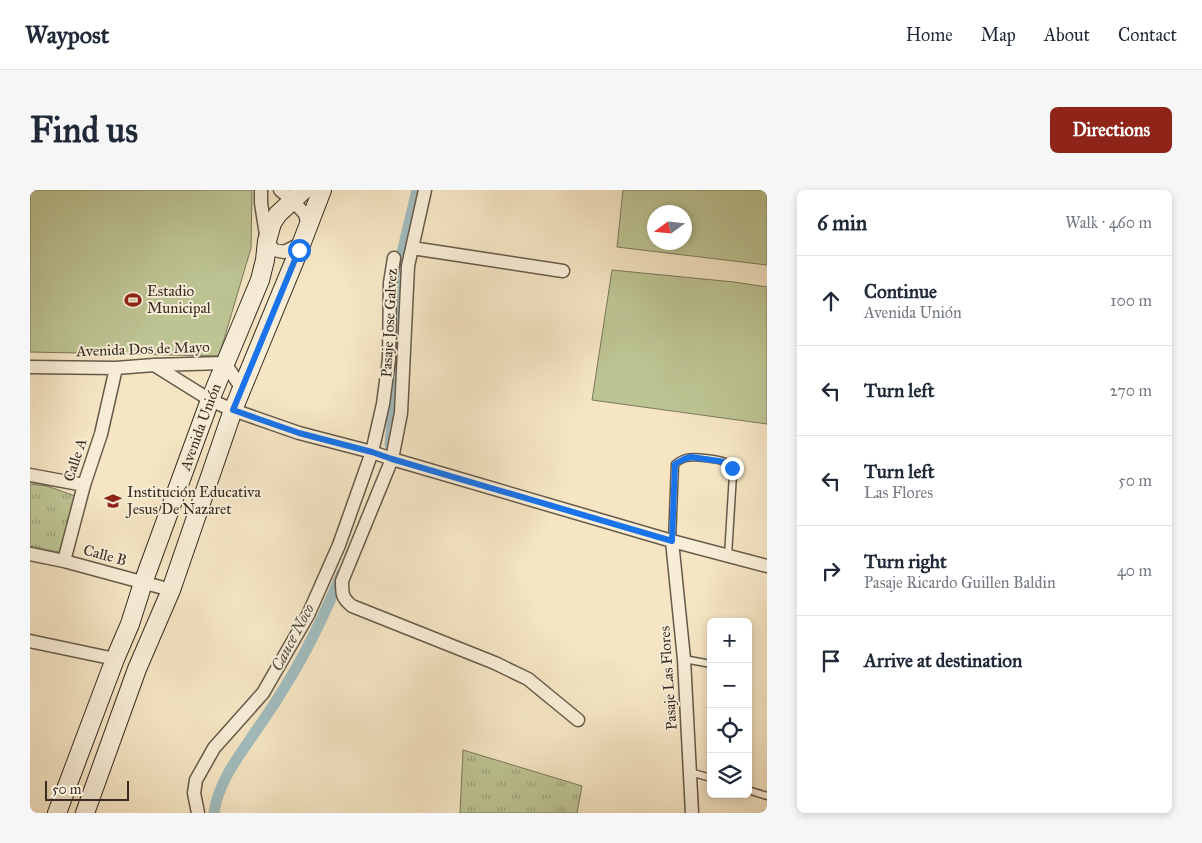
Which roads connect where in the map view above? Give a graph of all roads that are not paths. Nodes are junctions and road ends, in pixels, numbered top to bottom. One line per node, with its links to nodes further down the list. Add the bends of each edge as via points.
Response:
1 (261, 190): 6 (street)
2 (322, 190): 5 (main road, Avenida Unión)
3 (425, 190): 7 (street, Pasaje Jose Galvez)
4 (292, 194): 5 (street, via 305,214); 6 (main road, Avenida Unión, via 272,223)
5 (305, 235): 6 (street, via 284,252 274,250); 14 (main road, Avenida Unión)
6 (267, 240): 10 (main road, Avenida Unión, via 260,280)
7 (412, 248): 9 (street); 18 (street, Pasaje Jose Galvez, via 408,266 401,413)
8 (394, 258): 17 (street, via 390,283 389,359)
9 (562, 271)
10 (225, 363): 11 (street, Avenida Dos de Mayo); 14 (street, Avenida Dos de Mayo); 15 (main road, Avenida Unión)
11 (154, 365): 13 (street, Avenida Dos de Mayo); 15 (street)
12 (30, 367): 13 (street, Avenida Dos de Mayo)
13 (116, 368): 20 (street, Calle A, via 101,434)
14 (242, 389): 16 (main road, Avenida Unión)
15 (210, 400): 16 (street); 26 (main road, Avenida Unión)
16 (233, 410): 17 (street, via 299,433); 27 (main road, Avenida Unión)
17 (372, 452): 18 (street); 39 (street, via 339,545 308,616 263,693 214,748 196,780 194,793)
18 (392, 459): 21 (street); 32 (street, Pasaje Jose Galvez, via 342,581 344,600 528,679)
19 (30, 475): 20 (street)
20 (84, 484): 24 (street, Calle A)
21 (672, 541): 23 (street); 23 (lane, via 675,464 691,457 727,463 733,474); 30 (street, Pasaje Las Flores)
22 (30, 554): 24 (street, Calle B)
23 (728, 556): 25 (street)
24 (64, 561): 26 (street, Calle B)
25 (767, 566)
26 (143, 583): 27 (street, Calle B); 29 (main road, Avenida Unión)
27 (171, 590): 38 (main road, Avenida Unión, via 137,669)
28 (30, 642): 29 (street)
29 (115, 659): 37 (main road, Avenida Unión)
30 (684, 659): 31 (lane); 33 (street, Pasaje Las Flores)
31 (707, 663)
32 (578, 720)
33 (690, 772): 34 (lane); 40 (street, Pasaje Las Flores)
34 (707, 777)
35 (752, 791): 36 (lane)
36 (767, 796)
37 (57, 813)
38 (85, 813)
39 (198, 813)
40 (692, 813)

